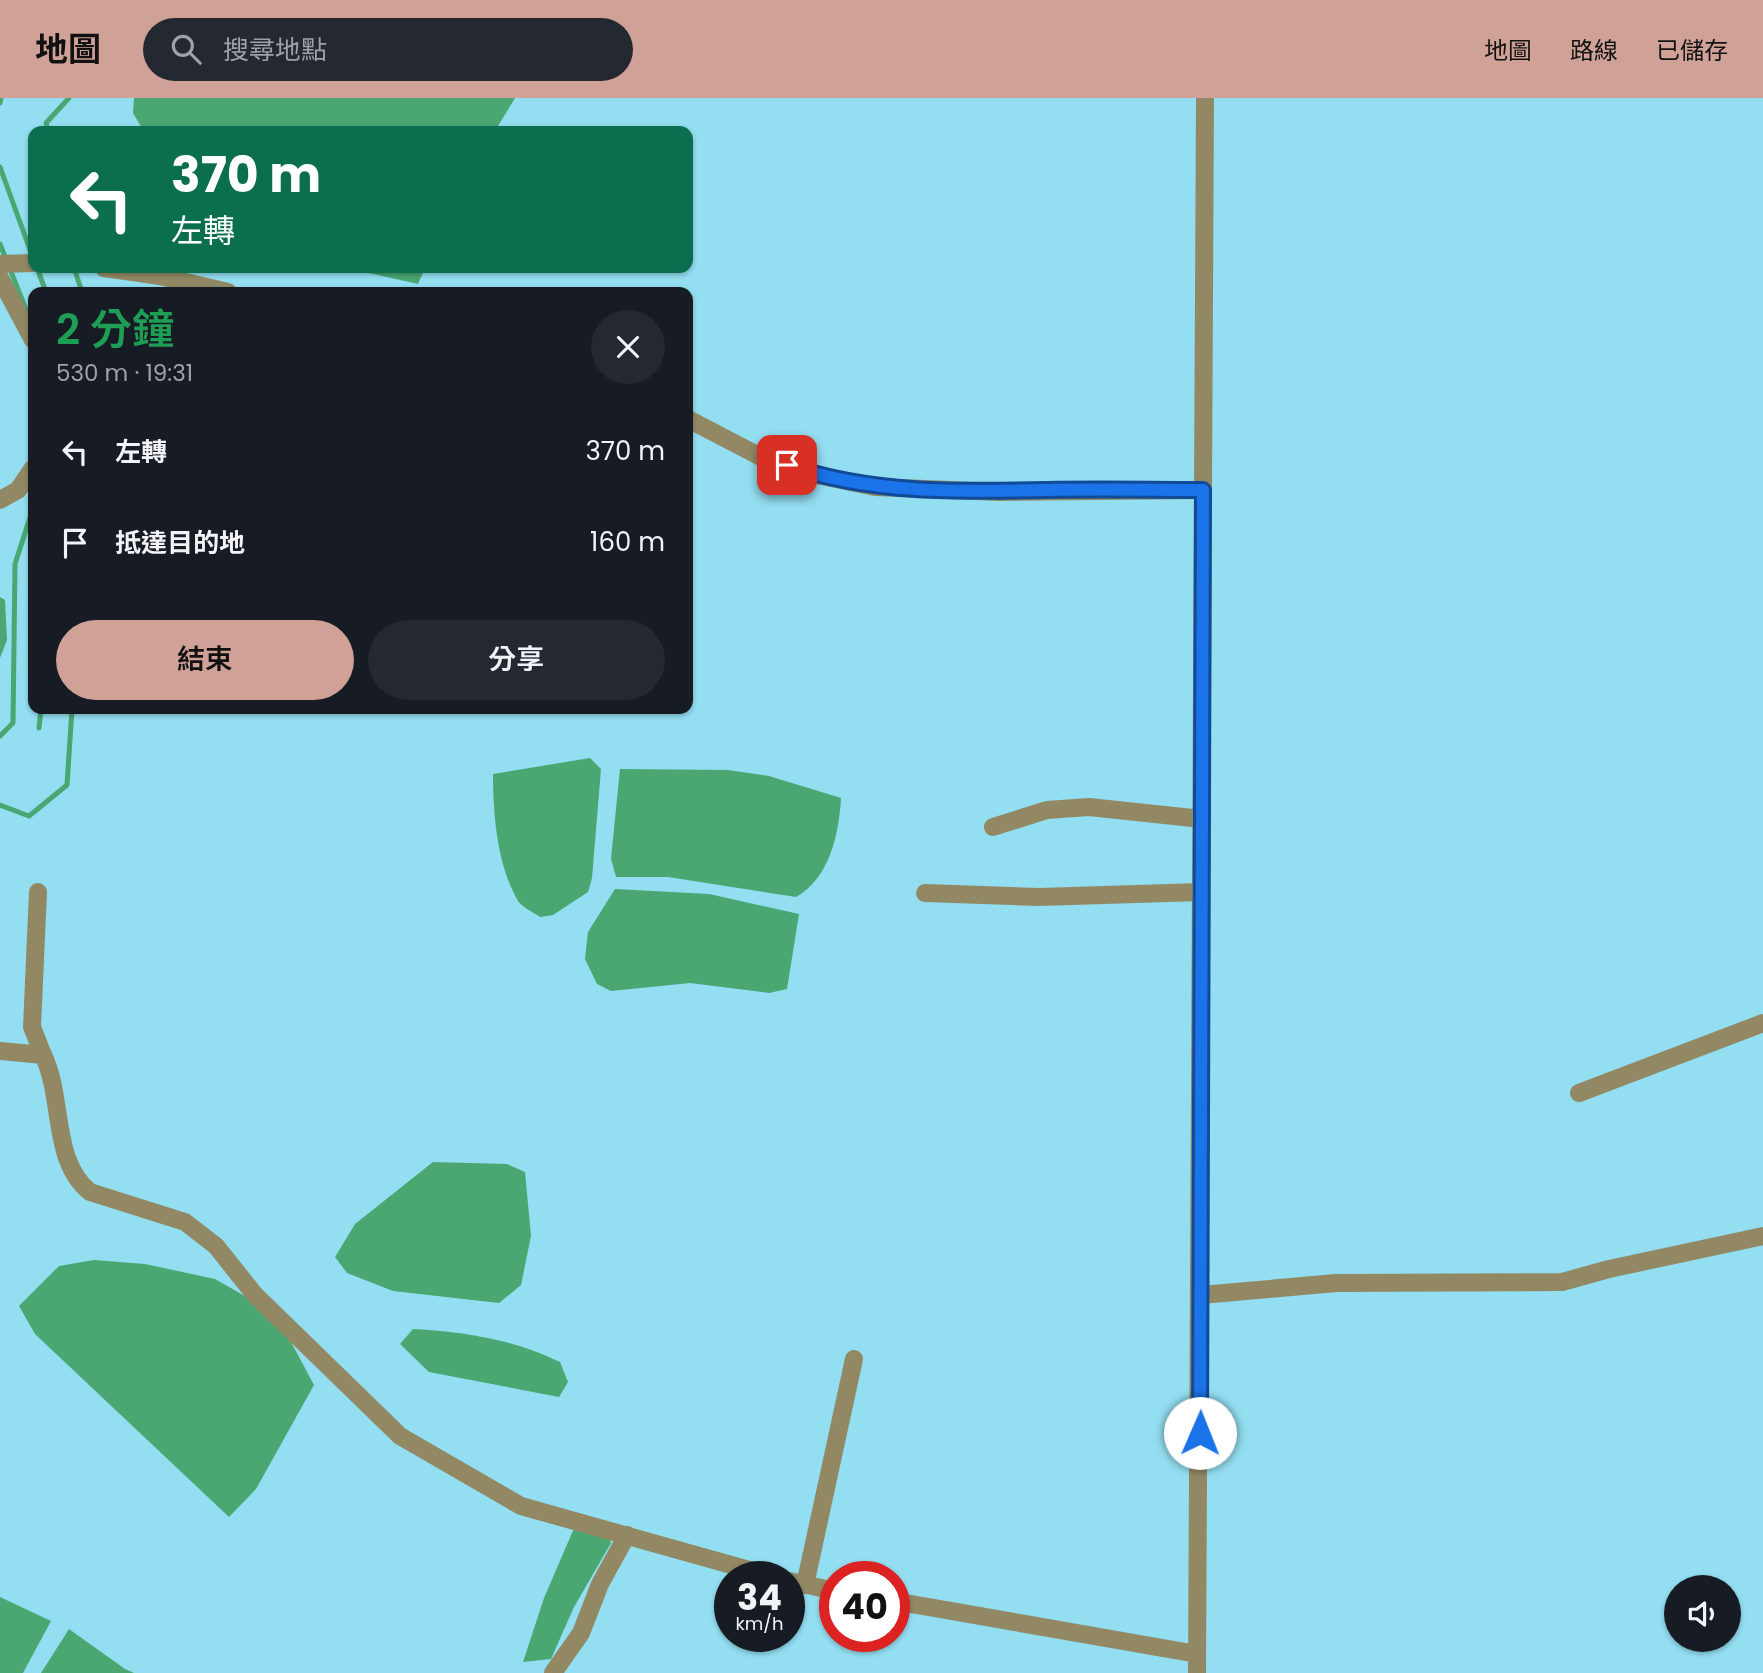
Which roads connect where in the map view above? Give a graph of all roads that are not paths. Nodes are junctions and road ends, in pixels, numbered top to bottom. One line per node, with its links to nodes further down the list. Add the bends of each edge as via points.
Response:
1 (1205, 98): 10 (street)
2 (28, 263): 3 (street)
3 (0, 264)
4 (139, 273): 6 (street)
5 (0, 278): 7 (street)
6 (207, 287)
7 (28, 331)
8 (693, 422): 10 (street, via 761,457 875,487 1000,492)
9 (28, 475): 11 (street, via 18,490)
10 (1203, 490): 12 (street)
11 (0, 500)
12 (1202, 820): 13 (street, via 1089,807 1047,810); 15 (street)
13 (993, 827)
14 (38, 892): 19 (street, via 32,1027)
15 (1201, 892): 16 (street, via 1039,897); 22 (street)
16 (925, 893)
17 (1763, 1023): 20 (street)
18 (0, 1051): 19 (street)
19 (43, 1055): 24 (street, via 51,1072 65,1152 78,1182 90,1192 185,1222 216,1245 255,1295 400,1436 521,1506)
20 (1579, 1093)
21 (1763, 1236): 22 (street, via 1562,1282 1336,1283)
22 (1201, 1295): 28 (street)
23 (854, 1359): 26 (street)
24 (626, 1535): 25 (street); 29 (street, via 581,1633)
25 (718, 1561)
26 (803, 1561)
27 (910, 1604): 28 (street)
28 (1197, 1654): 30 (street)
29 (553, 1673)
30 (1197, 1673)

